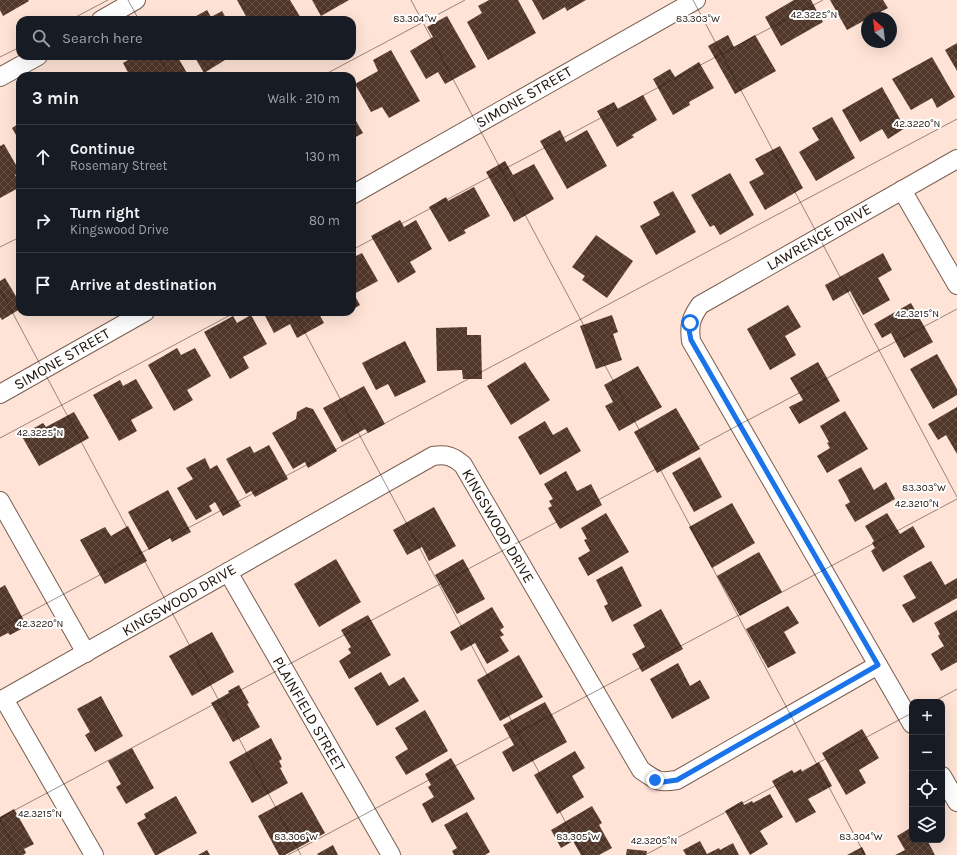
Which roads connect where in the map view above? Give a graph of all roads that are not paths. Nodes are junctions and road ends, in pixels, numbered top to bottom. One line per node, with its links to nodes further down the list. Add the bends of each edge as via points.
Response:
1 (136, 0): 3 (street)
2 (696, 0): 8 (street, SIMONE STREET)
3 (108, 16)
4 (31, 60): 5 (street)
5 (0, 78)
6 (957, 159): 7 (street, LAWRENCE DRIVE)
7 (902, 190): 9 (street); 15 (street, LAWRENCE DRIVE, via 700,304 692,317 689,330 691,340)
8 (356, 193)
9 (957, 285)
10 (138, 316): 11 (street, SIMONE STREET)
11 (0, 394)
12 (0, 501): 14 (street)
13 (228, 572): 14 (street, KINGSWOOD DRIVE); 15 (street, KINGSWOOD DRIVE, via 433,456 443,454 457,459 463,465 641,770 655,780 677,780); 21 (street, PLAINFIELD STREET)
14 (86, 652): 16 (street, KINGSWOOD DRIVE)
15 (878, 665): 17 (street)
16 (2, 700): 20 (street)
17 (909, 719)
18 (945, 781): 19 (street)
19 (957, 802)
20 (94, 855)
21 (391, 855)

